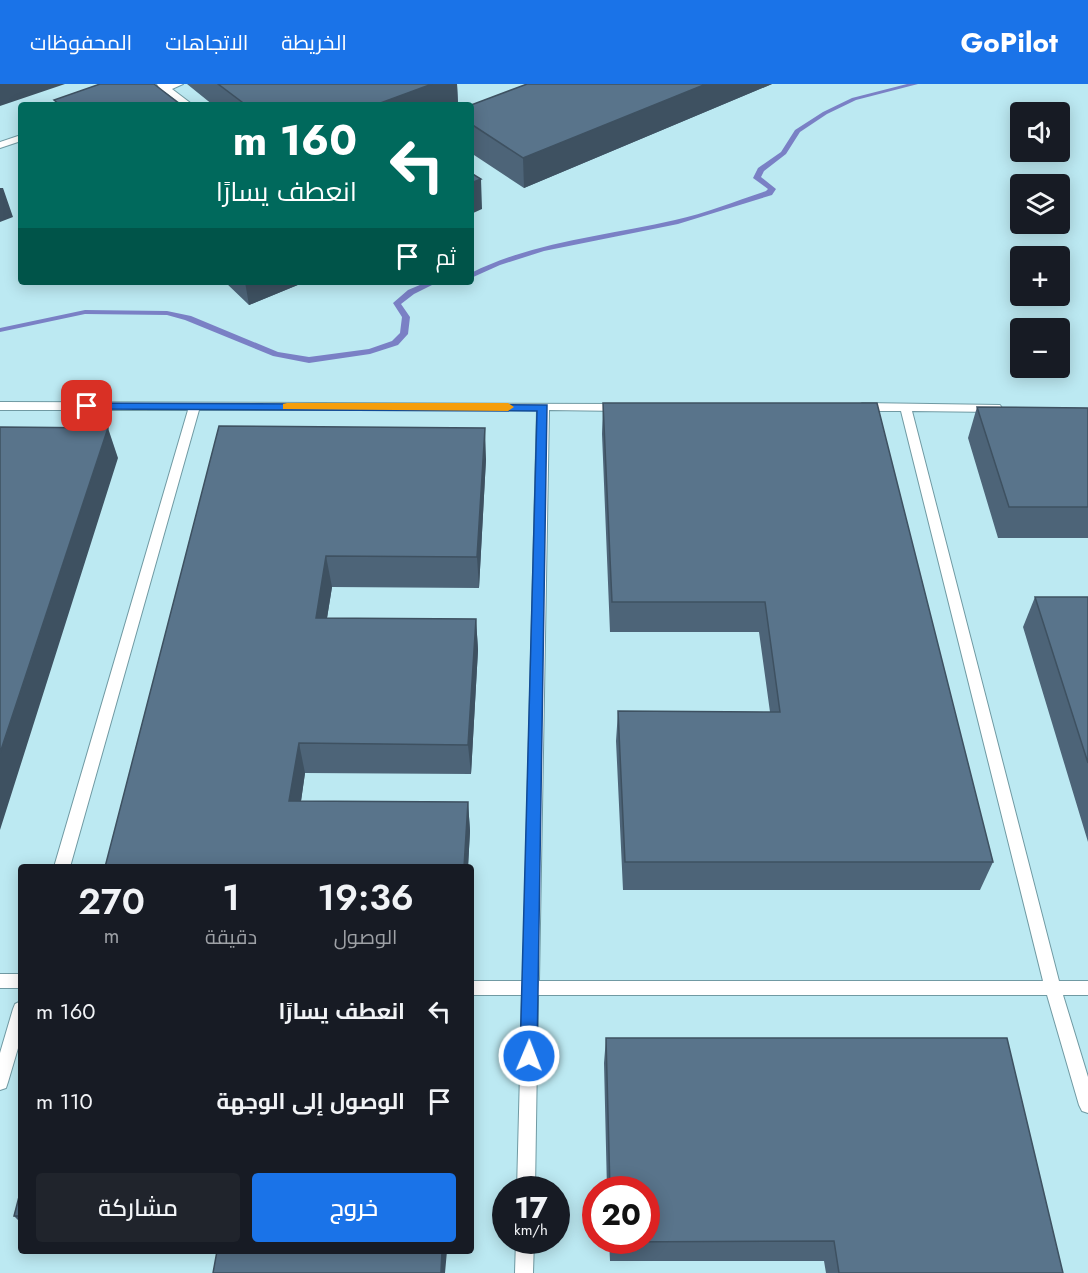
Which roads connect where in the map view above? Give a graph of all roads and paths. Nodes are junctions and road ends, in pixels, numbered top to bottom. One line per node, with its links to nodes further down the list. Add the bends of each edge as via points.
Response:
1 (179, 84): 2 (lane)
2 (163, 86): 3 (lane); 4 (lane)
3 (124, 102)
4 (185, 102)
5 (18, 139): 6 (lane)
6 (0, 145)
7 (0, 406): 8 (lane)
8 (195, 406): 9 (lane); 14 (lane)
9 (543, 407): 10 (lane); 20 (lane)
10 (637, 407)
11 (847, 407): 12 (lane)
12 (906, 408): 13 (lane); 18 (lane)
13 (1008, 408)
14 (63, 864)
15 (0, 981): 16 (lane)
16 (18, 981)
17 (474, 988): 20 (lane)
18 (1053, 988): 19 (lane); 20 (lane); 23 (lane)
19 (1088, 988)
20 (530, 989): 24 (lane)
21 (18, 1019): 22 (lane)
22 (0, 1082)
23 (1088, 1105)
24 (526, 1176)
25 (525, 1254): 26 (lane)
26 (524, 1273)

